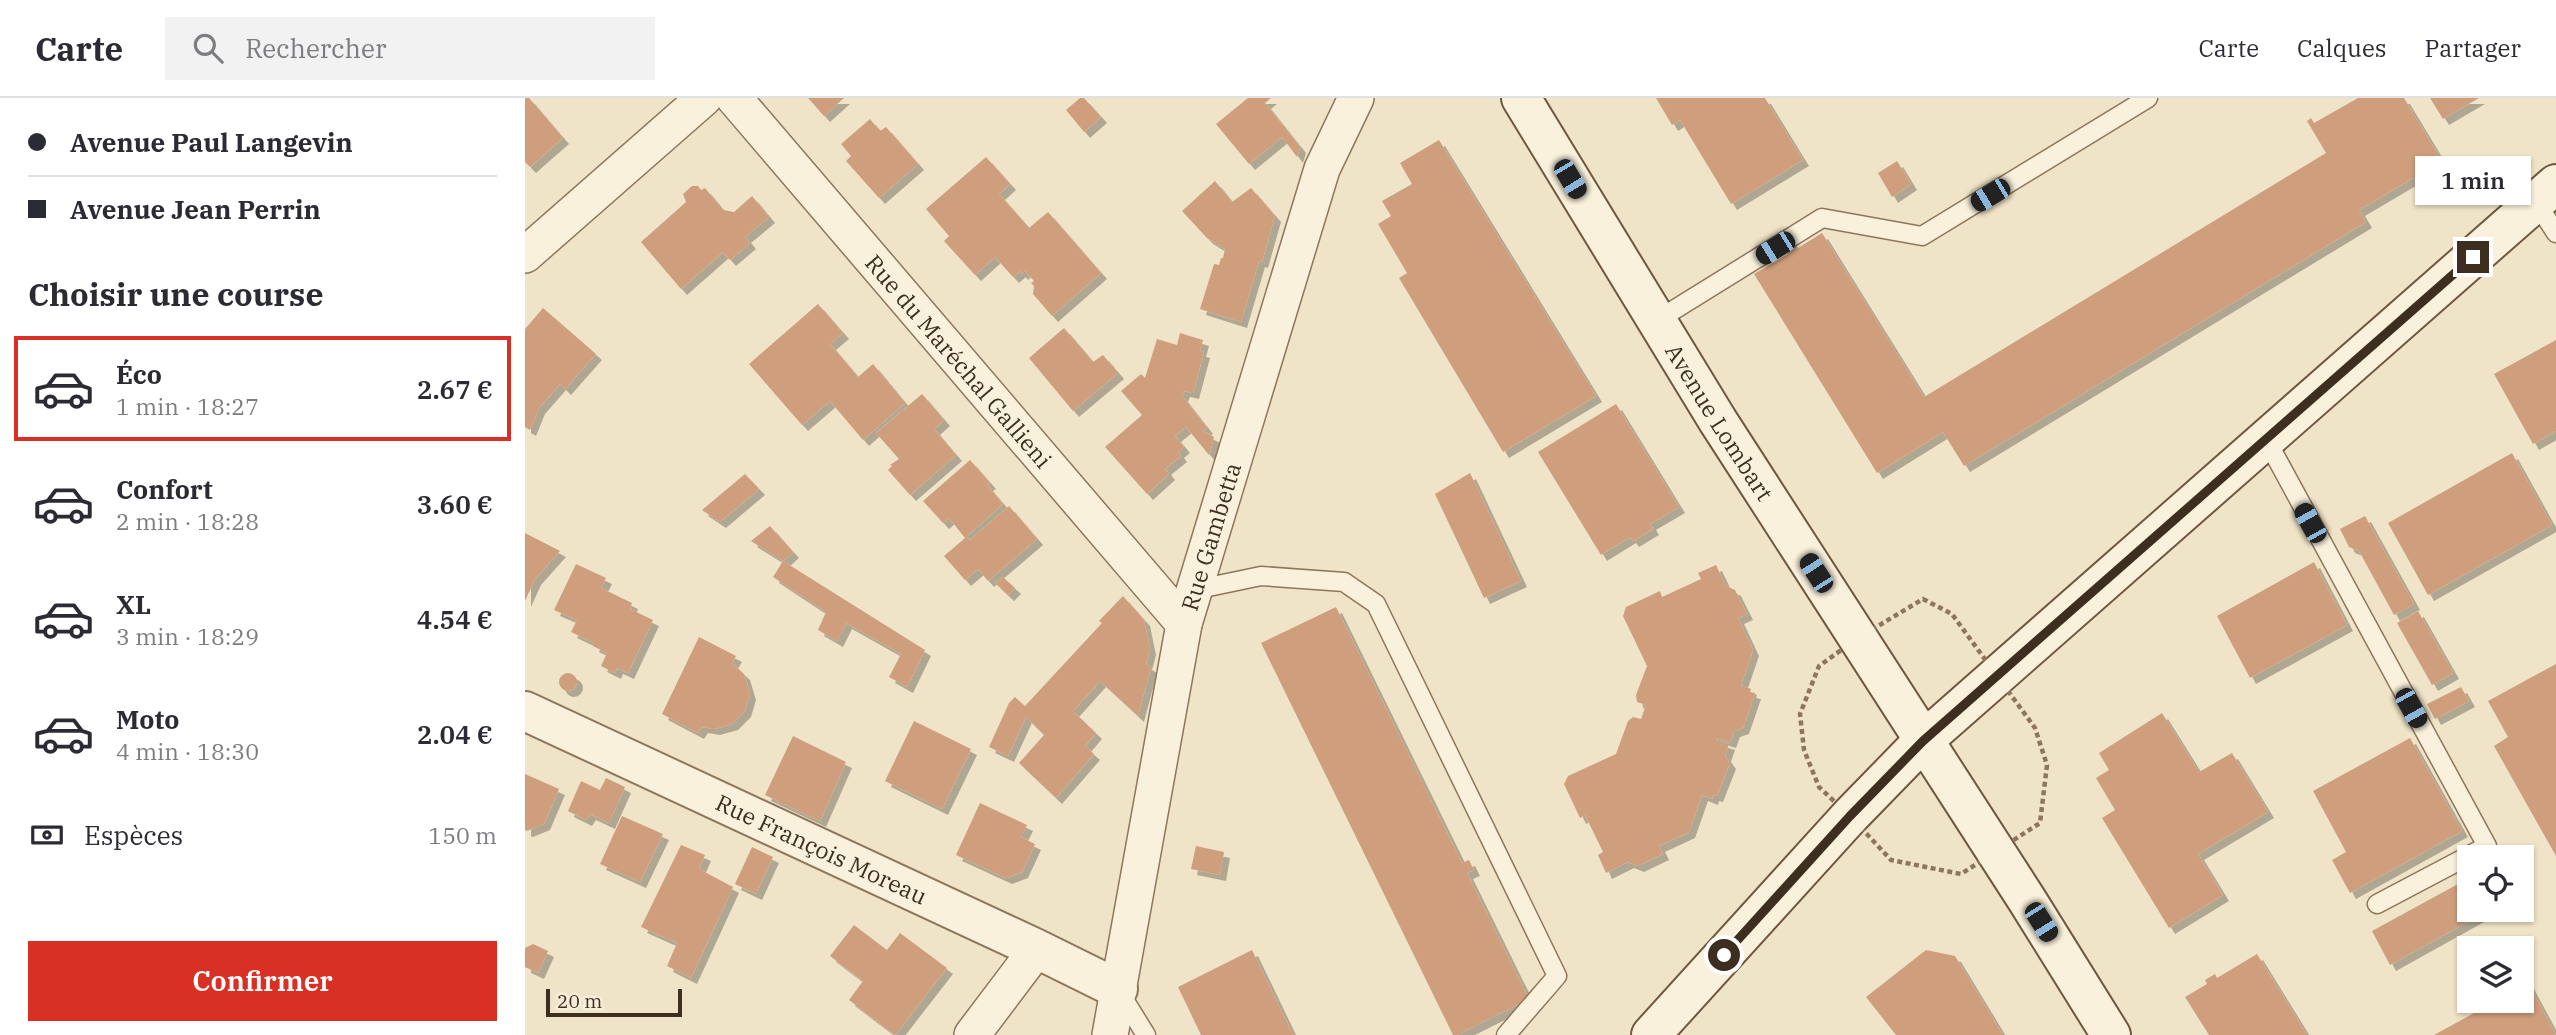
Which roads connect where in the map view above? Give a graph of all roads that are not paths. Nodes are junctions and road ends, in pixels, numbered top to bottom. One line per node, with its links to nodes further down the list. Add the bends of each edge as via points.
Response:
1 (704, 98): 8 (street)
2 (734, 98): 12 (street, Rue du Maréchal Gallieni)
3 (1356, 98): 11 (street, Rue Gambetta, via 1322,169)
4 (1521, 98): 9 (main road, Avenue Lombart)
5 (2148, 98): 9 (lane, via 1922,236 1822,218)
6 (2546, 193): 7 (lane); 10 (main road)
7 (2556, 233)
8 (525, 255)
9 (1656, 321): 14 (main road, Avenue Lombart)
10 (2266, 439): 14 (main road); 15 (lane, via 2487,846)
11 (1194, 590): 12 (street, Rue Gambetta); 21 (lane, via 1261,576 1344,582 1375,604 1557,976)
12 (1184, 624): 17 (street, Rue Gambetta)
13 (525, 711): 16 (main road, Rue François Moreau)
14 (1923, 741): 22 (main road); 23 (main road, Avenue Lombart)
15 (2377, 904)
16 (1037, 949): 17 (main road, Rue François Moreau); 18 (street)
17 (1118, 989): 19 (street, Rue Gambetta); 20 (lane)
18 (972, 1035)
19 (1110, 1035)
20 (1146, 1035)
21 (1506, 1035)
22 (1651, 1035)
23 (2111, 1035)

